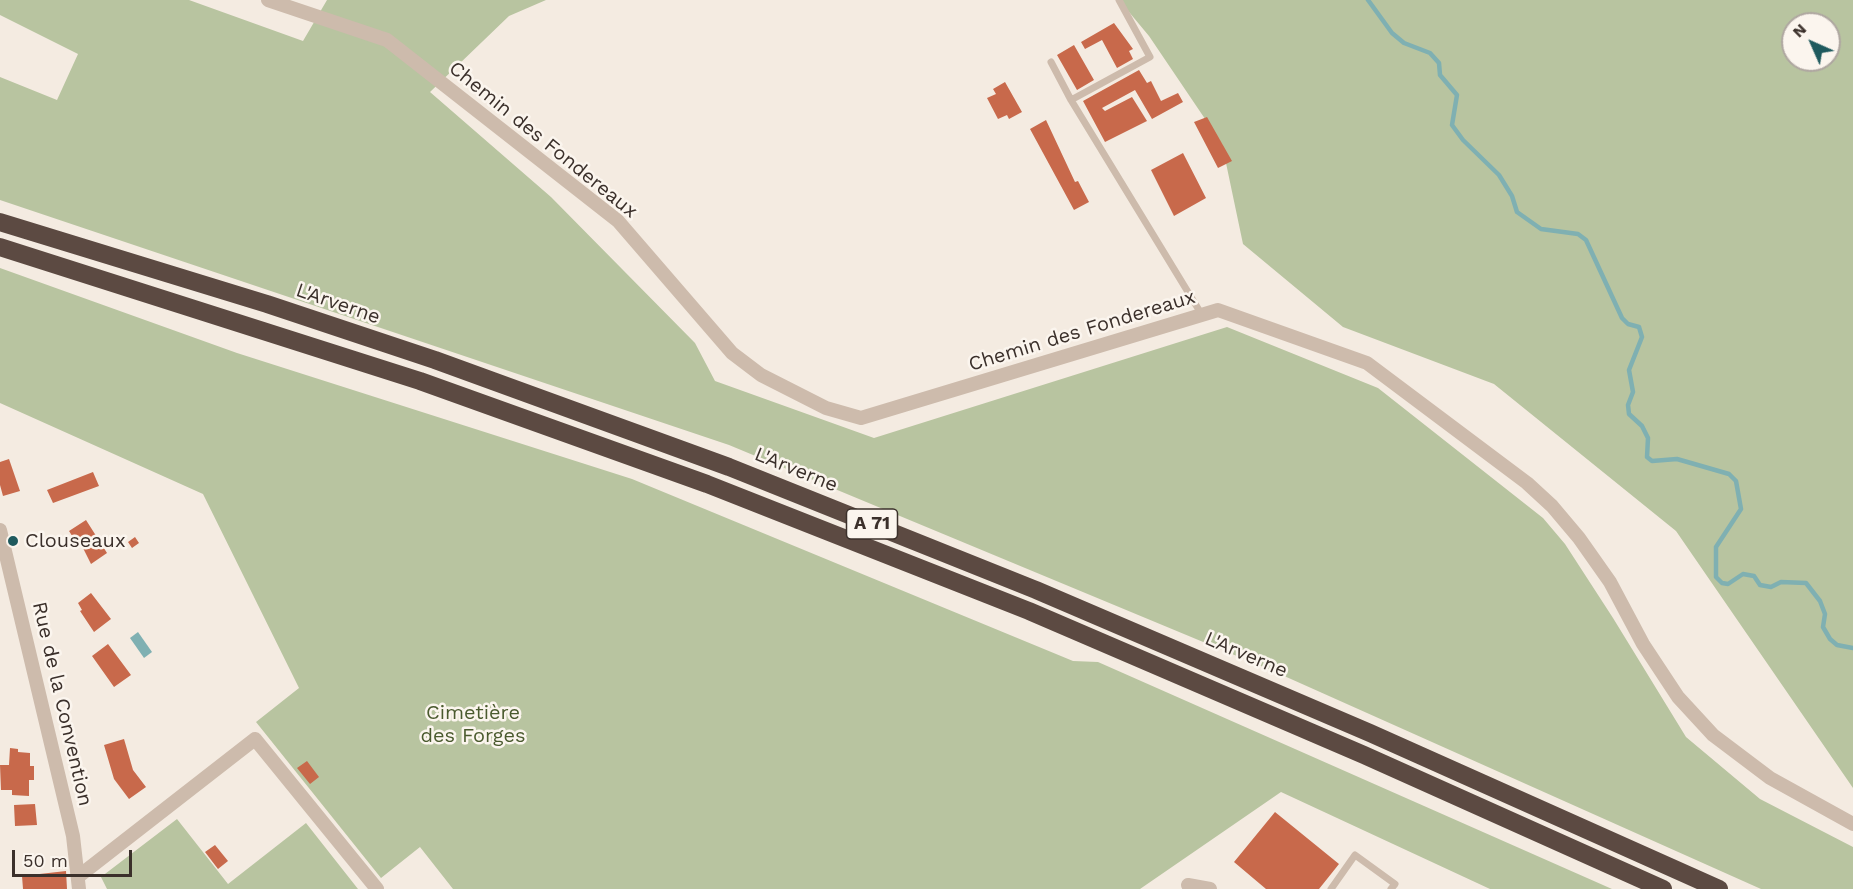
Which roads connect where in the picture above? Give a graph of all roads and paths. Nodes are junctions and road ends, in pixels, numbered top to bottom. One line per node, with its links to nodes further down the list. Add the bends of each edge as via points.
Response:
1 (268, 0): 7 (street, Chemin des Fondereaux, via 387,40 618,221 732,353 761,375 826,408 861,418)
2 (1119, 0): 4 (lane, via 1150,57)
3 (1051, 62): 4 (lane)
4 (1071, 100): 7 (lane)
5 (0, 222): 17 (highway, L'Arverne / A 71, via 435,360 740,472 1036,590)
6 (0, 247): 16 (highway, A 71, via 420,381 707,484 1050,620)
7 (1202, 315): 9 (street, Chemin des Fondereaux, via 1218,310 1367,363 1527,483 1580,538 1678,697 1713,735 1770,777)
8 (0, 530): 10 (street, Rue de la Convention, via 73,836)
9 (1853, 824)
10 (79, 882): 12 (street, via 255,739)
11 (1188, 885): 13 (street)
12 (377, 889)
13 (1210, 889)
14 (1331, 889): 15 (lane, via 1355,855 1395,884)
15 (1391, 889)
16 (1663, 889)
17 (1719, 889)

